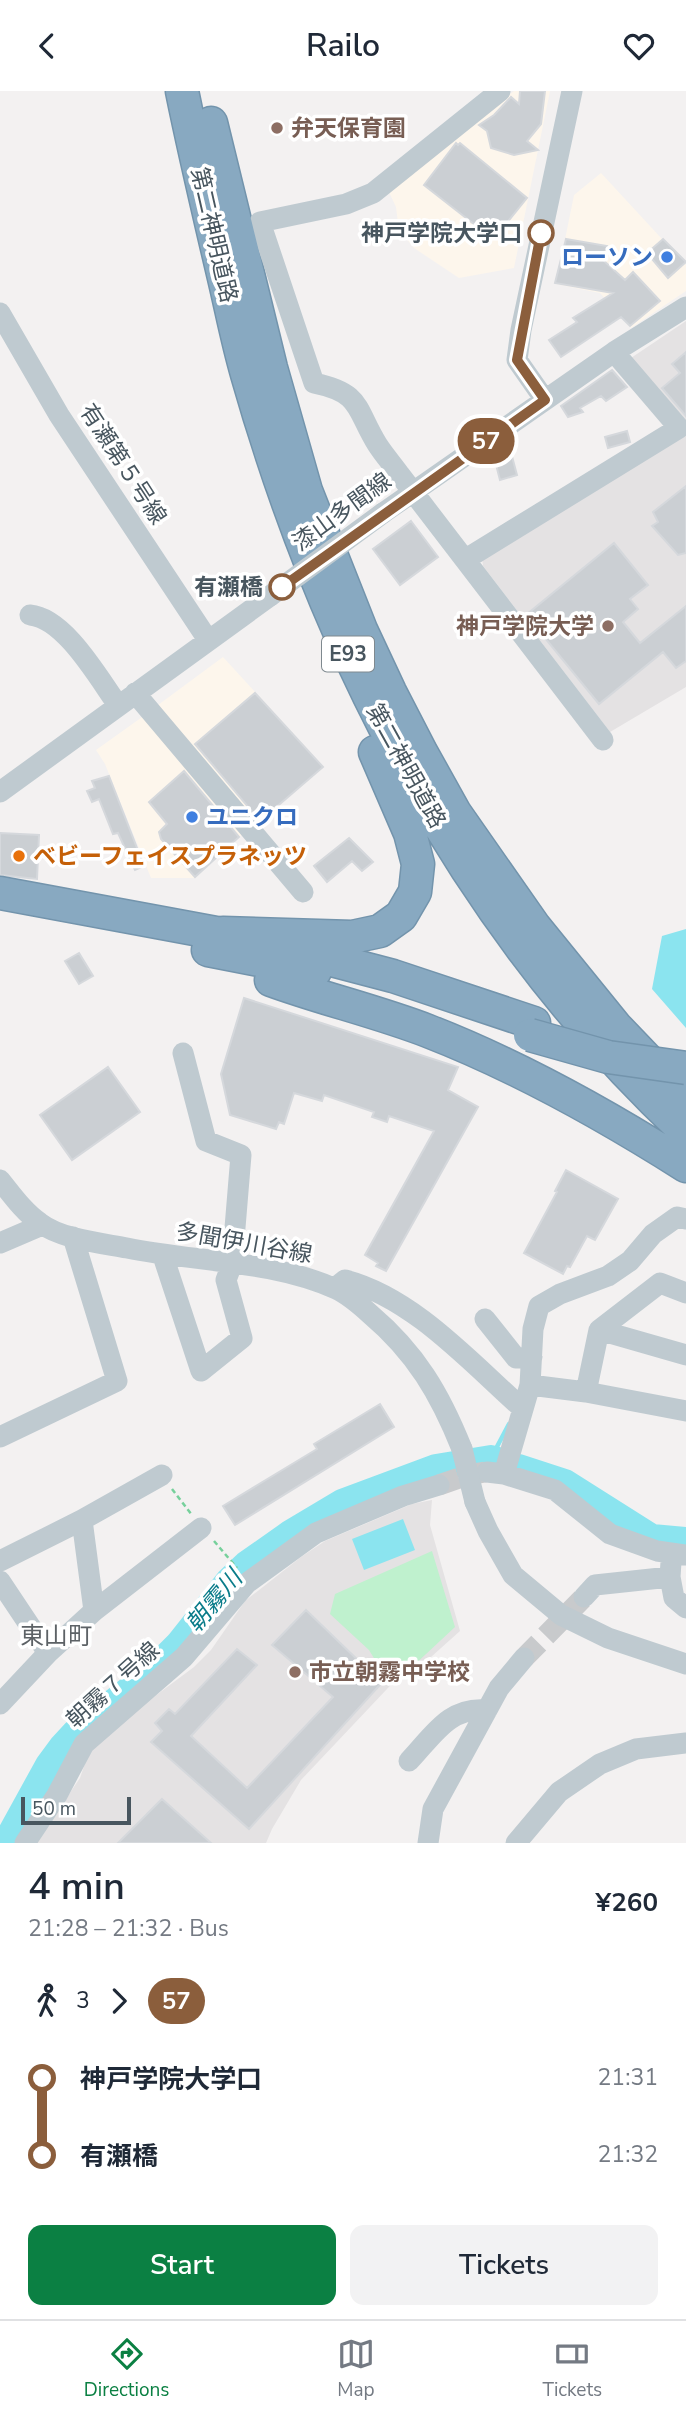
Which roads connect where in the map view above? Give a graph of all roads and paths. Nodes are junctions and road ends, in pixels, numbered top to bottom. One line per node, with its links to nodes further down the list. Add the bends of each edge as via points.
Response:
1 (182, 91): 8 (highway, 第二神明道路 / E93)
2 (205, 91): 24 (highway, 第二神明道路 / E93, via 268,355 306,491 390,692 455,813 499,878 616,1027)
3 (500, 91): 10 (street, via 373,193 346,204 260,222 314,383 337,387 358,404 376,443)
4 (572, 91): 9 (street, via 517,360)
5 (686, 307): 7 (street, 漆山多聞線)
6 (0, 313): 13 (street, 有瀬第５号線, via 59,415)
7 (614, 352): 9 (street, 漆山多聞線); 11 (street, via 679,428)
8 (246, 371): 20 (highway, via 280,502 340,671 410,833 418,864 415,892 401,916 380,930 337,938); 25 (highway, 第二神明道路 / E93, via 288,503 342,639 436,823 552,986)
9 (545, 400): 10 (street, 漆山多聞線)
10 (413, 493): 11 (street); 13 (street, 漆山多聞線, bridge)
11 (466, 559): 15 (street)
12 (30, 615): 14 (street, via 66,635)
13 (208, 640): 14 (street, 漆山多聞線)
14 (127, 699): 16 (street, 漆山多聞線); 17 (street)
15 (603, 740)
16 (0, 792)
17 (303, 892)
18 (0, 893): 20 (highway)
19 (0, 910): 20 (highway)
20 (224, 943): 21 (highway, via 393,976); 26 (highway, via 272,981 426,1030 491,1057 633,1132)
21 (532, 1029): 23 (highway); 24 (highway, bridge)
22 (183, 1053): 33 (street, via 206,1141 241,1155)
23 (686, 1055)
24 (681, 1086)
25 (686, 1132)
26 (686, 1166)
27 (0, 1180): 29 (street, 多聞伊川谷線)
28 (686, 1219): 39 (street, via 677,1216 608,1276 540,1306)
29 (42, 1225): 30 (street, 多聞伊川谷線); 31 (street)
30 (73, 1237): 32 (street, 多聞伊川谷線); 44 (street, via 117,1381)
31 (0, 1243)
32 (163, 1256): 33 (street, 多聞伊川谷線); 33 (street, via 201,1371 242,1338 226,1280)
33 (232, 1263): 34 (street, 多聞伊川谷線)
34 (335, 1288): 42 (street, via 345,1280 391,1299 419,1317); 59 (street, 多聞伊川谷線, bridge, via 397,1336 427,1376 462,1449 475,1502 513,1575 561,1615 608,1638)
35 (686, 1293): 37 (street, via 660,1283)
36 (485, 1319): 39 (street, via 516,1358)
37 (599, 1330): 38 (street); 41 (street)
38 (686, 1355)
39 (531, 1357): 40 (street)
40 (530, 1385): 41 (street); 42 (street)
41 (586, 1392): 43 (street)
42 (523, 1409): 49 (street, via 495,1473 555,1490 610,1534)
43 (686, 1411)
44 (0, 1437)
45 (162, 1475): 47 (street); 48 (path)
46 (439, 1485): 64 (street, 朝霧７号線, via 316,1533 247,1584 184,1657 84,1744)
47 (82, 1520): 50 (street); 56 (street)
48 (201, 1528): 51 (path); 56 (street)
49 (679, 1554): 52 (street)
50 (0, 1561)
51 (231, 1561)
52 (670, 1577): 54 (street, via 595,1585); 55 (street, via 674,1598)
53 (0, 1581): 57 (street)
54 (584, 1597)
55 (686, 1608)
56 (94, 1611): 57 (street)
57 (48, 1653): 60 (street)
58 (524, 1658): 61 (street)
59 (686, 1664)
60 (0, 1704)
61 (486, 1710): 63 (street, via 454,1715); 65 (street, via 433,1809)
62 (686, 1743): 66 (street, via 636,1749 600,1764 559,1792)
63 (409, 1761)
64 (24, 1843)
65 (428, 1843)
66 (516, 1843)

